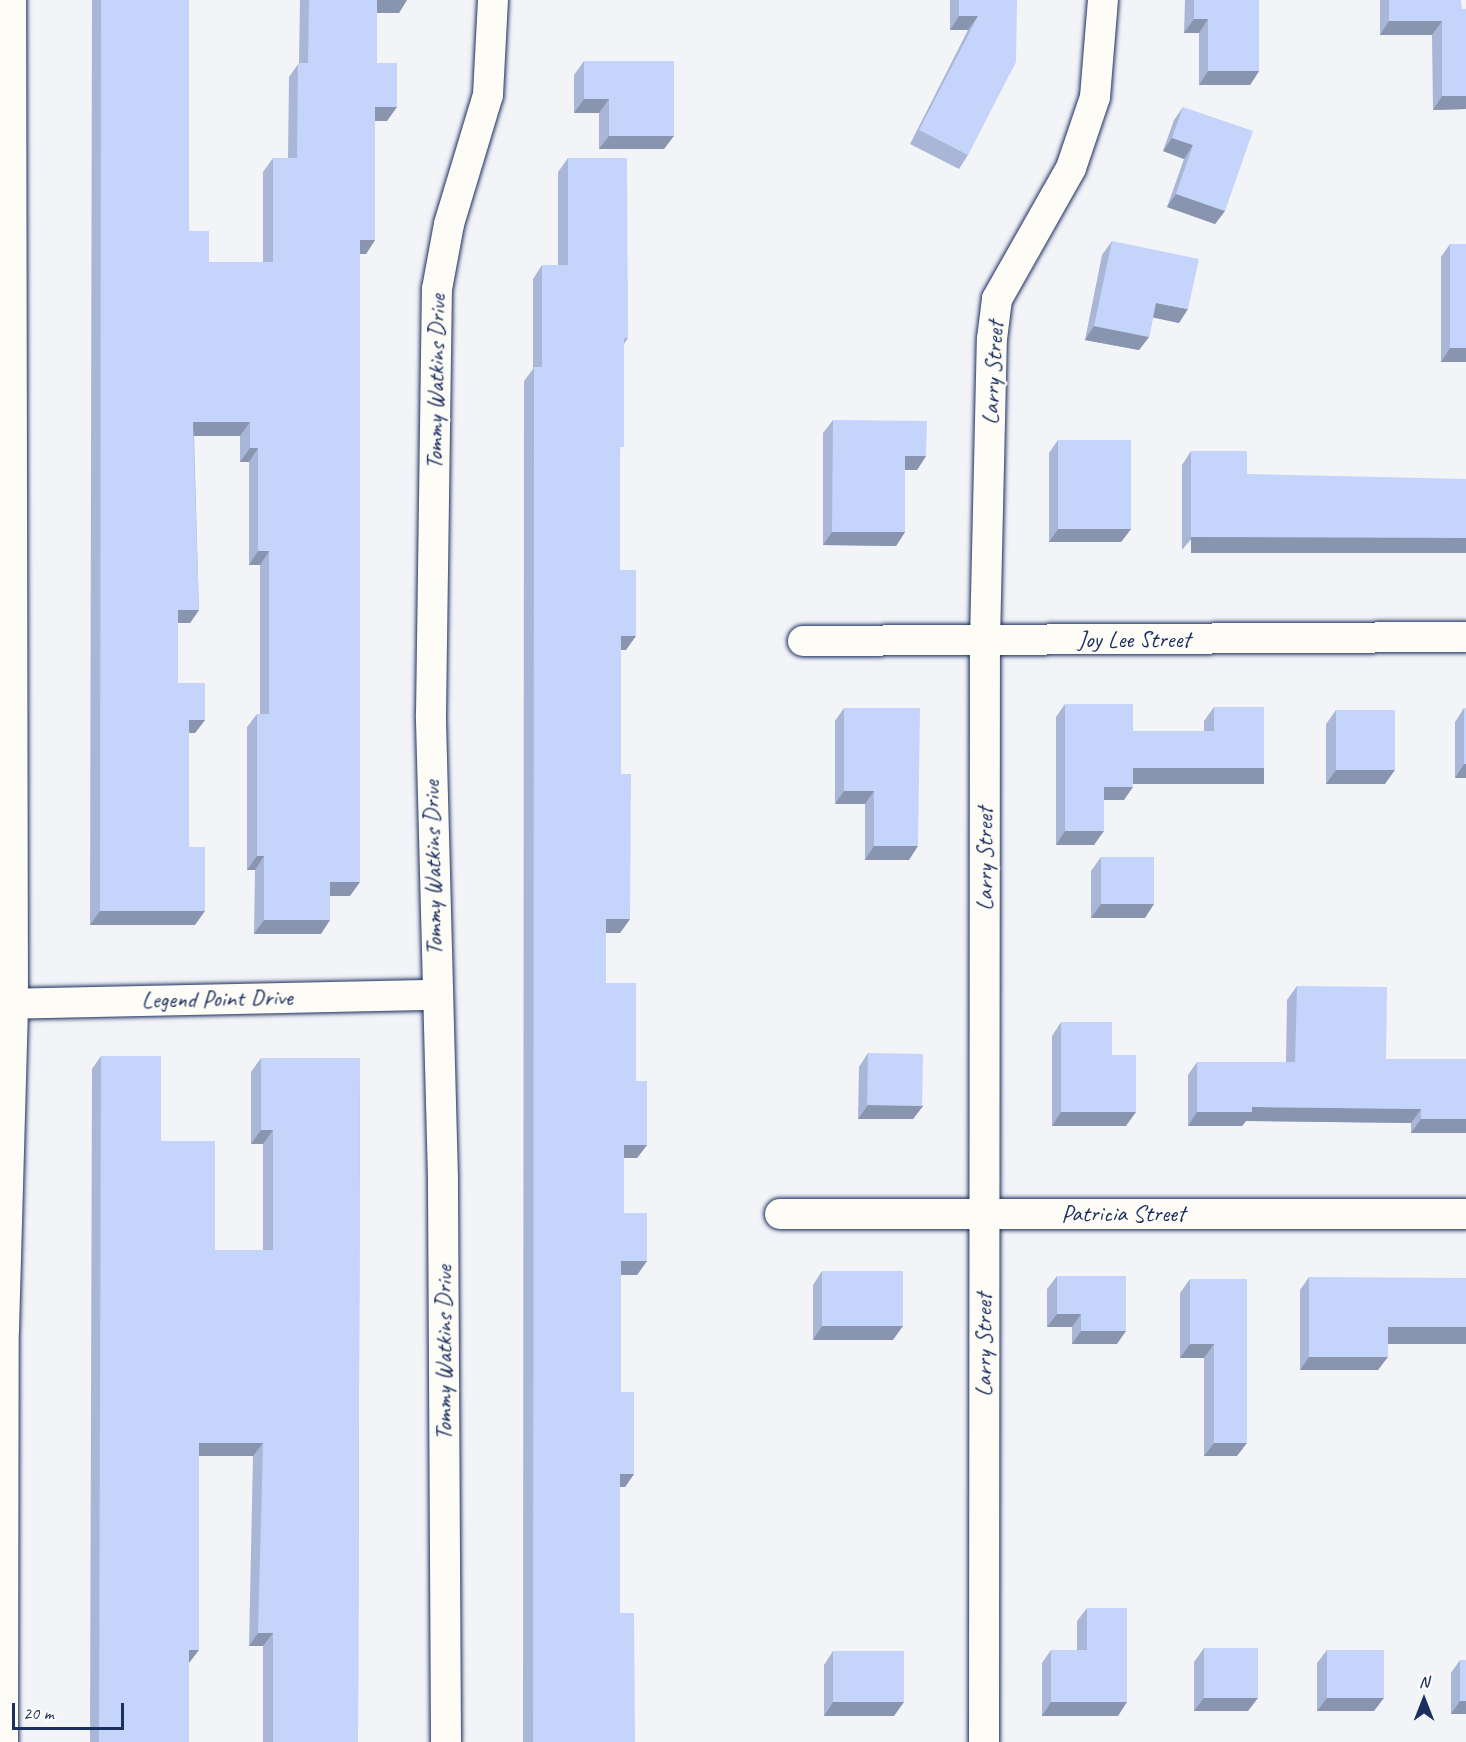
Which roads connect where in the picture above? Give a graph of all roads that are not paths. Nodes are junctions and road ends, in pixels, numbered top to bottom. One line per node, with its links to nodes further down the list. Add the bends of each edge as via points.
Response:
1 (11, 0): 8 (street)
2 (494, 0): 7 (street, Tommy Watkins Drive, via 488,95 449,224 437,289)
3 (1103, 0): 6 (street, Larry Street, via 1095,97 1071,168 997,299)
4 (1466, 637): 6 (street, Joy Lee Street)
5 (803, 641): 6 (street, Joy Lee Street)
6 (985, 641): 10 (street, Larry Street)
7 (434, 995): 8 (street, Legend Point Drive); 13 (street, Tommy Watkins Drive, via 443,1179)
8 (7, 1004): 12 (street)
9 (780, 1214): 10 (street, Patricia Street)
10 (984, 1214): 11 (street, Patricia Street); 14 (street, Larry Street)
11 (1466, 1214)
12 (3, 1742)
13 (446, 1742)
14 (984, 1742)

